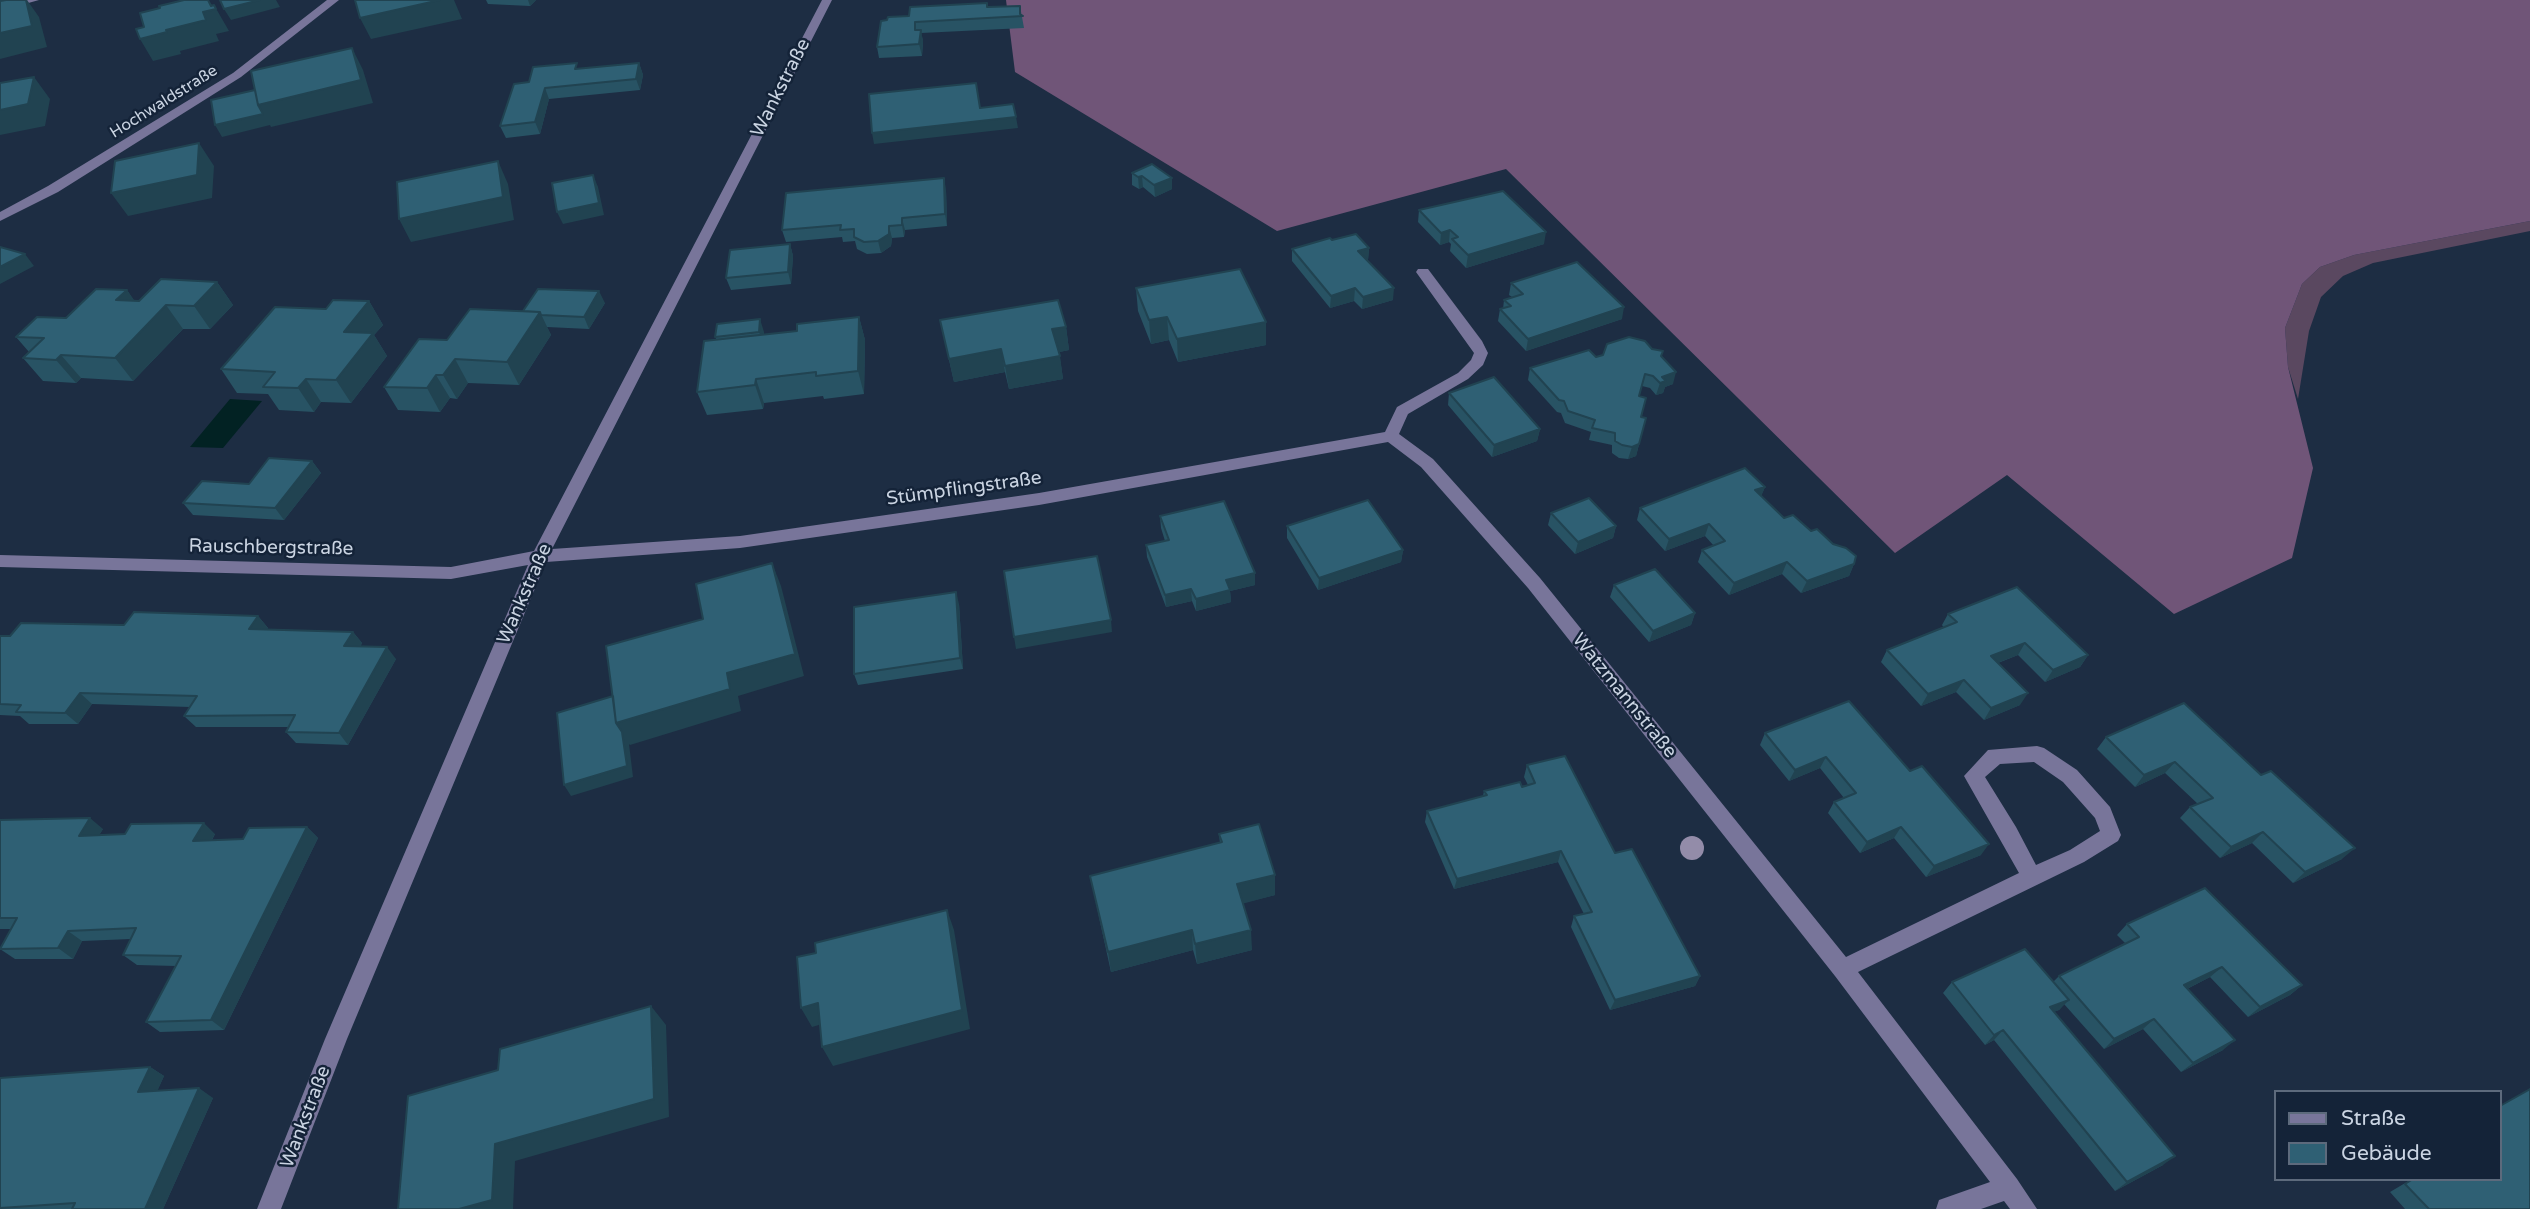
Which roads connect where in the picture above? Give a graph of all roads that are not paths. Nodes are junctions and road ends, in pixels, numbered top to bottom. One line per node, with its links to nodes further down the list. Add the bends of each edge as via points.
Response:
1 (34, 0): 4 (street)
2 (334, 0): 5 (street, Hochwaldstraße, via 237,75)
3 (827, 0): 8 (street, Wankstraße)
4 (0, 8)
5 (0, 217)
6 (1423, 272): 7 (street, via 1481,353 1479,362 1463,376 1402,411)
7 (1391, 436): 8 (street, Stümpflingstraße, via 1039,499 754,540); 11 (street, Watzmannstraße, via 1427,463 1534,583)
8 (540, 556): 9 (street, Rauschbergstraße, via 451,573); 13 (street, Wankstraße, via 336,1038)
9 (0, 561)
10 (2031, 877): 10 (street, via 1974,776 1995,756 2037,754 2070,776 2103,813 2111,835); 11 (street)
11 (1843, 968): 12 (street, Watzmannstraße)
12 (2008, 1187): 14 (street); 15 (street, Watzmannstraße)
13 (269, 1209)
14 (1948, 1209)
15 (2025, 1209)

